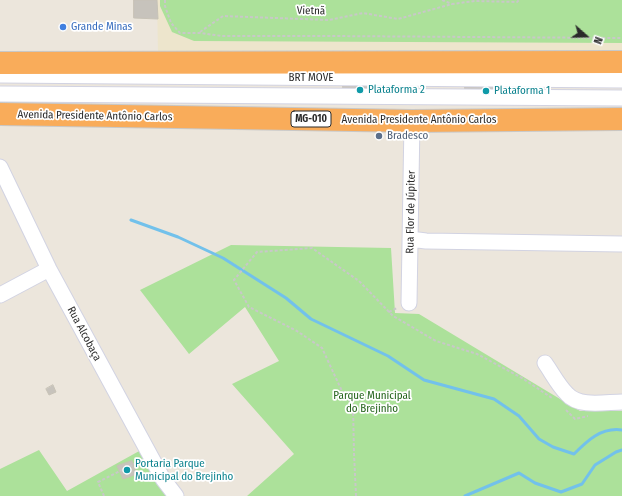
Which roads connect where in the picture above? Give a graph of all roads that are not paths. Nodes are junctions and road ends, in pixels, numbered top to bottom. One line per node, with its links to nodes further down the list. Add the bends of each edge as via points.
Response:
1 (622, 62): 2 (highway)
2 (0, 63)
3 (0, 75): 4 (street, BRT MOVE)
4 (622, 80)
5 (0, 94): 6 (street, BRT MOVE)
6 (622, 98)
7 (0, 114): 9 (highway, Avenida Presidente Antônio Carlos / MG-010)
8 (622, 119): 9 (highway, Avenida Presidente Antônio Carlos / MG-010)
9 (412, 120): 11 (street, Rua Flor de Júpiter)
10 (0, 167): 13 (street, Rua Alcobaça)
11 (410, 239): 12 (street); 15 (street, Rua Flor de Júpiter)
12 (622, 244)
13 (49, 269): 14 (street); 18 (street, Rua Alcobaça, via 163,479)
14 (0, 295)
15 (409, 303)
16 (544, 363): 17 (street, via 567,395 575,400 585,403)
17 (622, 402)
18 (176, 496)

